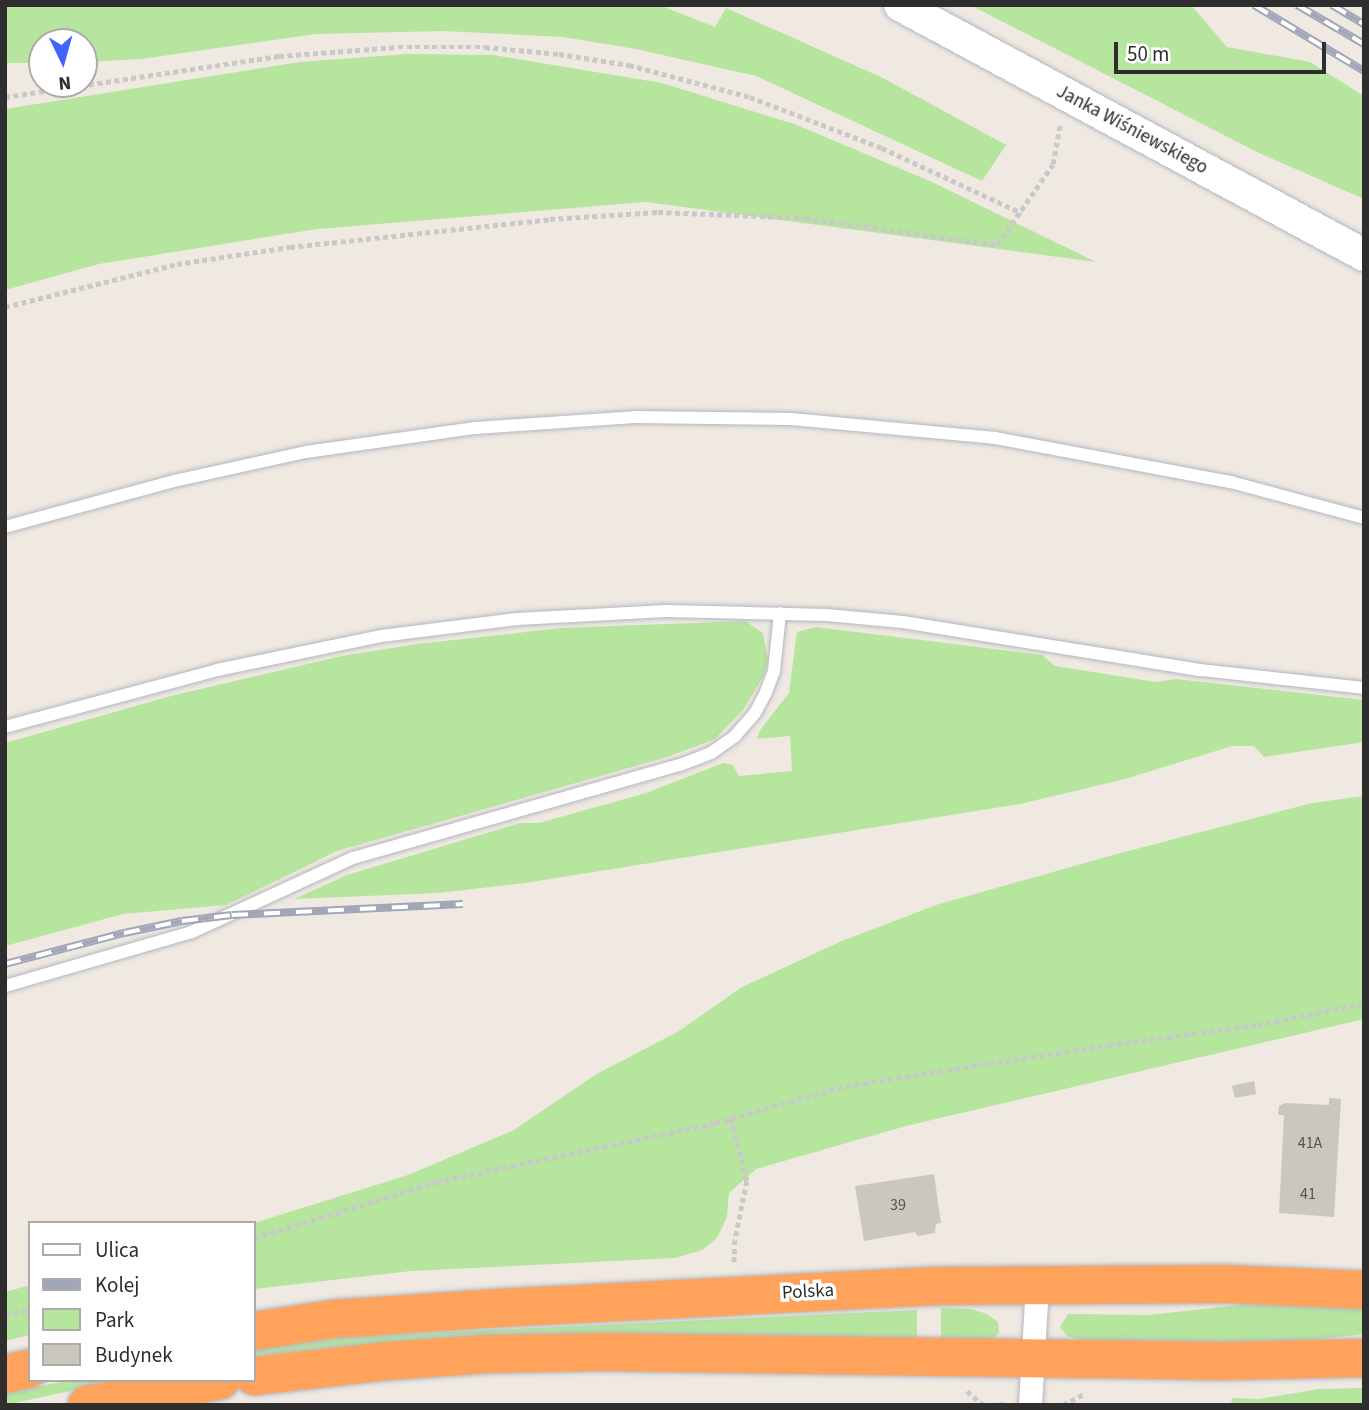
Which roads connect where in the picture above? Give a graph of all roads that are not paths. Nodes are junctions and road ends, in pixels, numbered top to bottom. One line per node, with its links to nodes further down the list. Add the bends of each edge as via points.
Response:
1 (900, 5): 2 (main road, Janka Wiśniewskiego)
2 (1364, 255)
3 (1364, 518): 4 (lane, via 1231,482 995,438 848,422 675,417 533,422 343,446 186,478)
4 (5, 527)
5 (780, 613): 6 (lane, via 942,626 1201,670); 7 (lane, via 563,615 420,630 217,670); 8 (lane, via 774,671 761,703 735,736 711,753 378,849 321,870 192,932)
6 (1364, 688)
7 (5, 727)
8 (5, 986)
9 (1037, 1283): 10 (highway, Polska); 11 (highway, Polska, via 499,1308 333,1319); 12 (street)
10 (1364, 1290)
11 (256, 1331)
12 (1034, 1358): 13 (highway); 16 (highway, via 488,1354); 19 (street)
13 (1364, 1358)
14 (28, 1368): 15 (highway)
15 (5, 1374)
16 (256, 1376)
17 (210, 1382): 18 (highway)
18 (87, 1405)
19 (1030, 1405)

